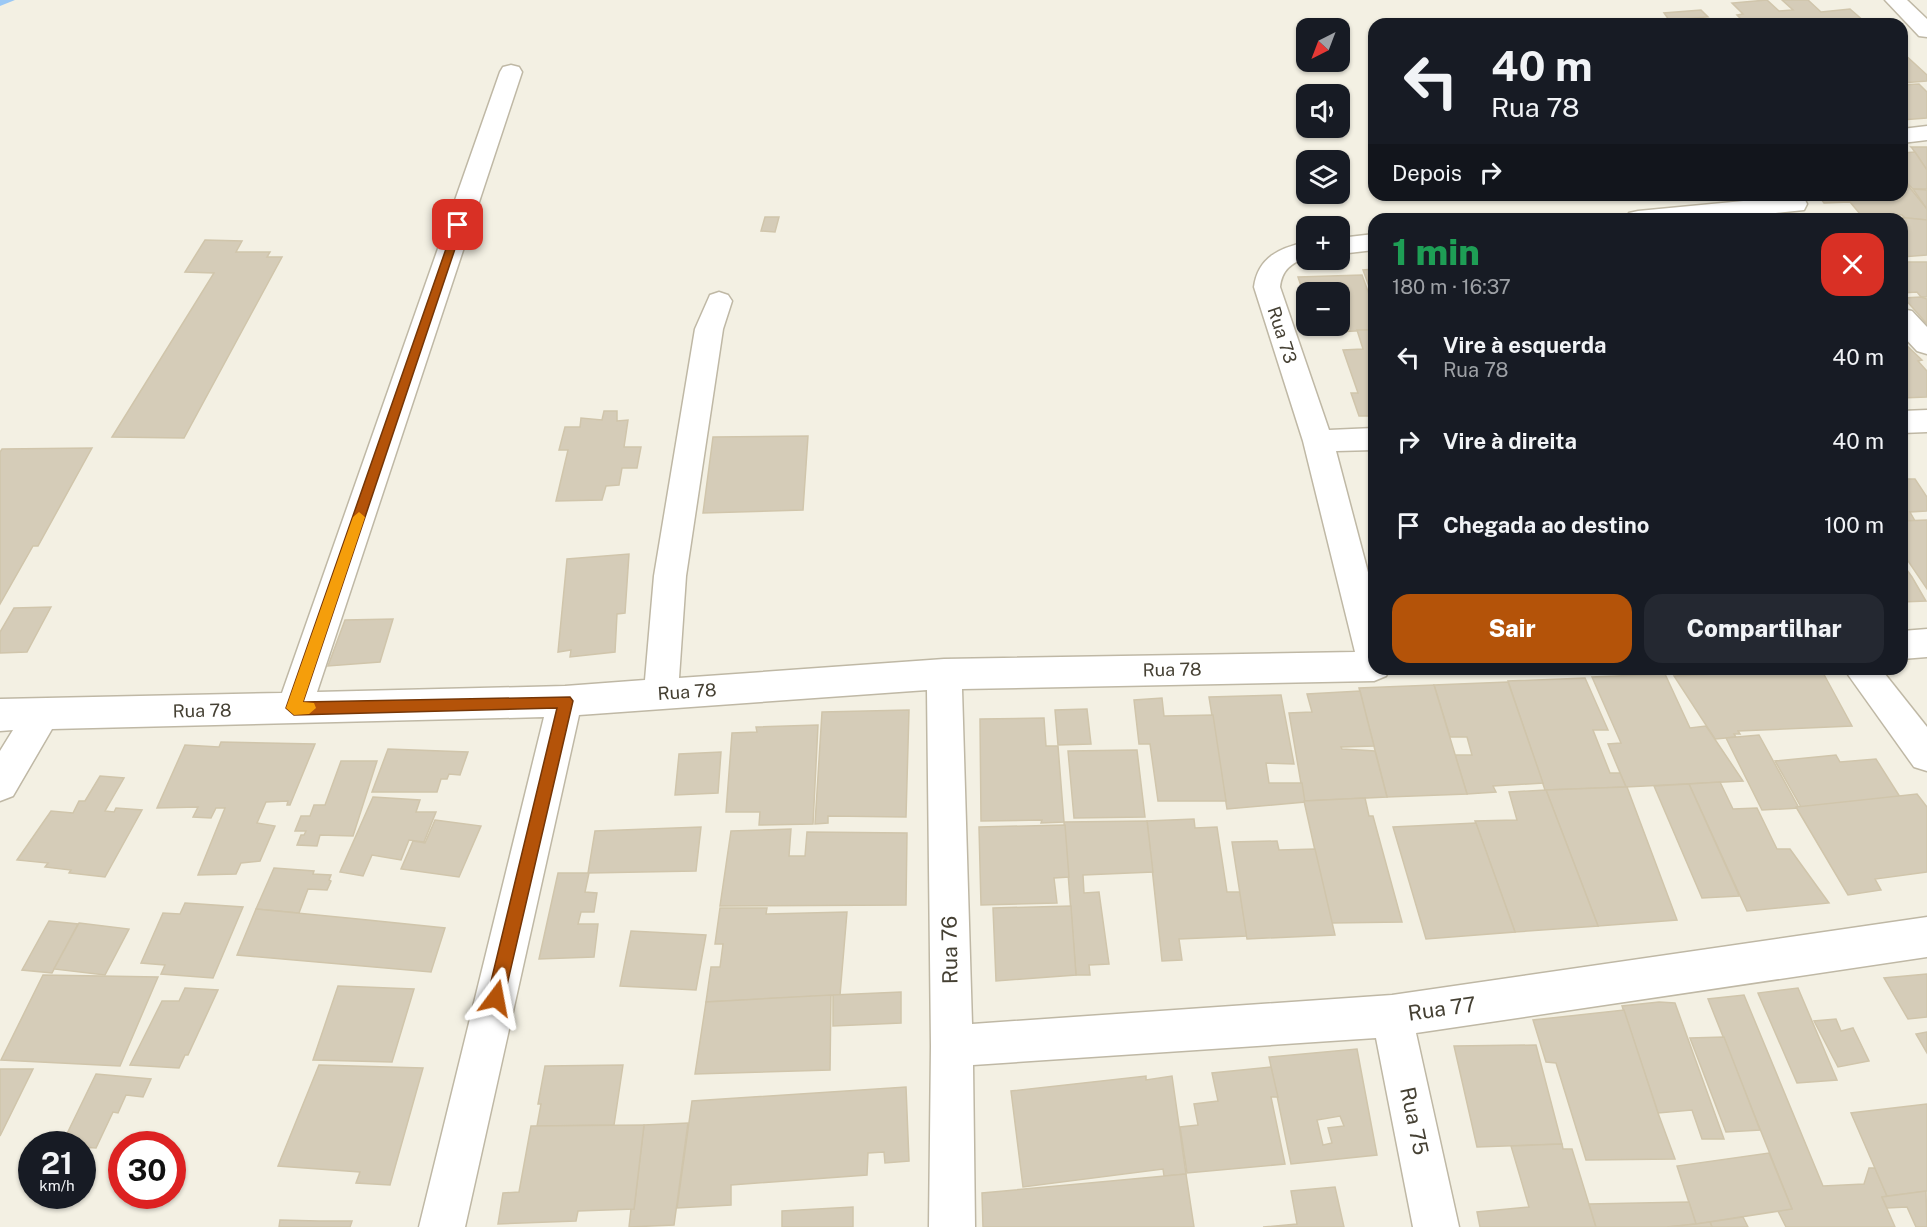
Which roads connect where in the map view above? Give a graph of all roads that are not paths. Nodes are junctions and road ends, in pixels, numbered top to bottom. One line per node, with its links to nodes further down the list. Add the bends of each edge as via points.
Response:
1 (1895, 0): 2 (street)
2 (1927, 31)
3 (511, 72): 26 (street)
4 (1927, 133): 5 (street)
5 (1908, 135)
6 (1796, 206): 7 (street)
7 (1711, 213)
8 (1368, 243): 9 (street)
9 (1350, 245)
10 (1296, 253): 17 (street, Rua 73, via 1277,262 1267,274 1267,287)
11 (719, 301): 24 (street, via 709,329 670,576)
12 (1908, 324): 13 (street)
13 (1927, 344)
14 (1927, 421): 15 (street)
15 (1908, 422)
16 (1368, 439): 17 (street)
17 (1318, 441): 18 (street, Rua 73)
18 (1368, 636)
19 (1927, 643): 20 (street)
20 (1908, 645)
21 (1368, 666): 22 (street, Rua 78)
22 (944, 674): 24 (street, Rua 78); 33 (street, Rua 76)
23 (1867, 675): 29 (street)
24 (661, 694): 25 (street, Rua 78)
25 (565, 701): 26 (street, Rua 78); 34 (street)
26 (294, 708): 27 (street, Rua 78)
27 (42, 714): 28 (street, Rua 78); 30 (street)
28 (0, 715)
29 (1927, 755)
30 (0, 784)
31 (1927, 937): 32 (street, Rua 77)
32 (1392, 1016): 33 (street, Rua 77); 36 (street, Rua 75)
33 (952, 1046): 35 (street, Rua 76)
34 (442, 1227)
35 (952, 1227)
36 (1436, 1227)

